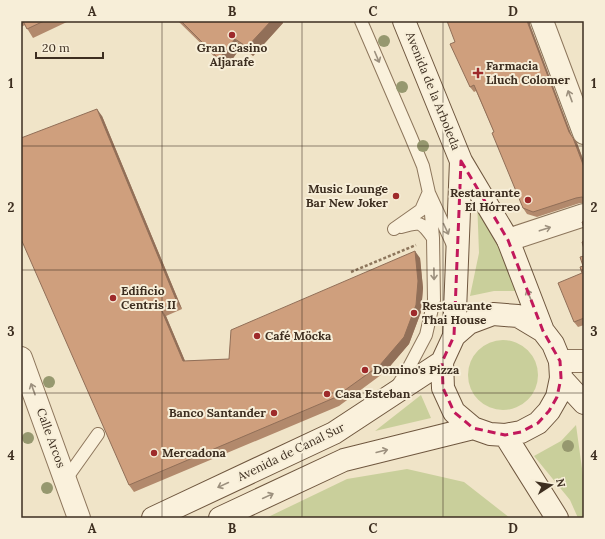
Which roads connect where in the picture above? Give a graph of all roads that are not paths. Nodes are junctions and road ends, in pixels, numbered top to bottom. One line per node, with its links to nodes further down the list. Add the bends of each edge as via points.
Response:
1 (361, 21): 6 (lane, one-way to 6, via 411,137)
2 (404, 21): 5 (main road, Avenida de la Arboleda)
3 (542, 21): 4 (main road, one-way to 3)
4 (584, 133)
5 (461, 162): 9 (main road, Avenida de la Arboleda); 10 (main road)
6 (429, 193): 8 (lane); 8 (lane, via 421,210 394,228 416,223 424,225); 10 (lane, one-way to 10)
7 (584, 215): 9 (main road, one-way to 7)
8 (433, 238): 17 (lane, one-way to 17, via 434,300 426,335)
9 (508, 240): 11 (main road, Avenida de la Arboleda, one-way to 9)
10 (457, 253): 12 (main road)
11 (544, 331): 12 (main road, via 518,316 493,314 469,323); 16 (main road, via 553,344)
12 (454, 336): 15 (main road)
13 (21, 358): 22 (main road, Calle Arcos, one-way to 13)
14 (584, 361): 16 (main road)
15 (442, 362): 17 (main road, Avenida de Canal Sur); 19 (main road, via 443,388 454,412)
16 (561, 369): 18 (main road); 21 (main road, via 557,397 549,411 538,423 521,432)
17 (391, 395): 24 (main road, Avenida de Canal Sur, one-way to 24, via 334,433)
18 (584, 403)
19 (473, 428): 21 (main road, via 490,434); 25 (main road, one-way to 19, via 344,460)
20 (98, 434): 22 (lane)
21 (504, 435): 26 (main road)
22 (66, 479): 23 (main road, Calle Arcos)
23 (80, 518)
24 (153, 518)
25 (220, 518)
26 (557, 518)

